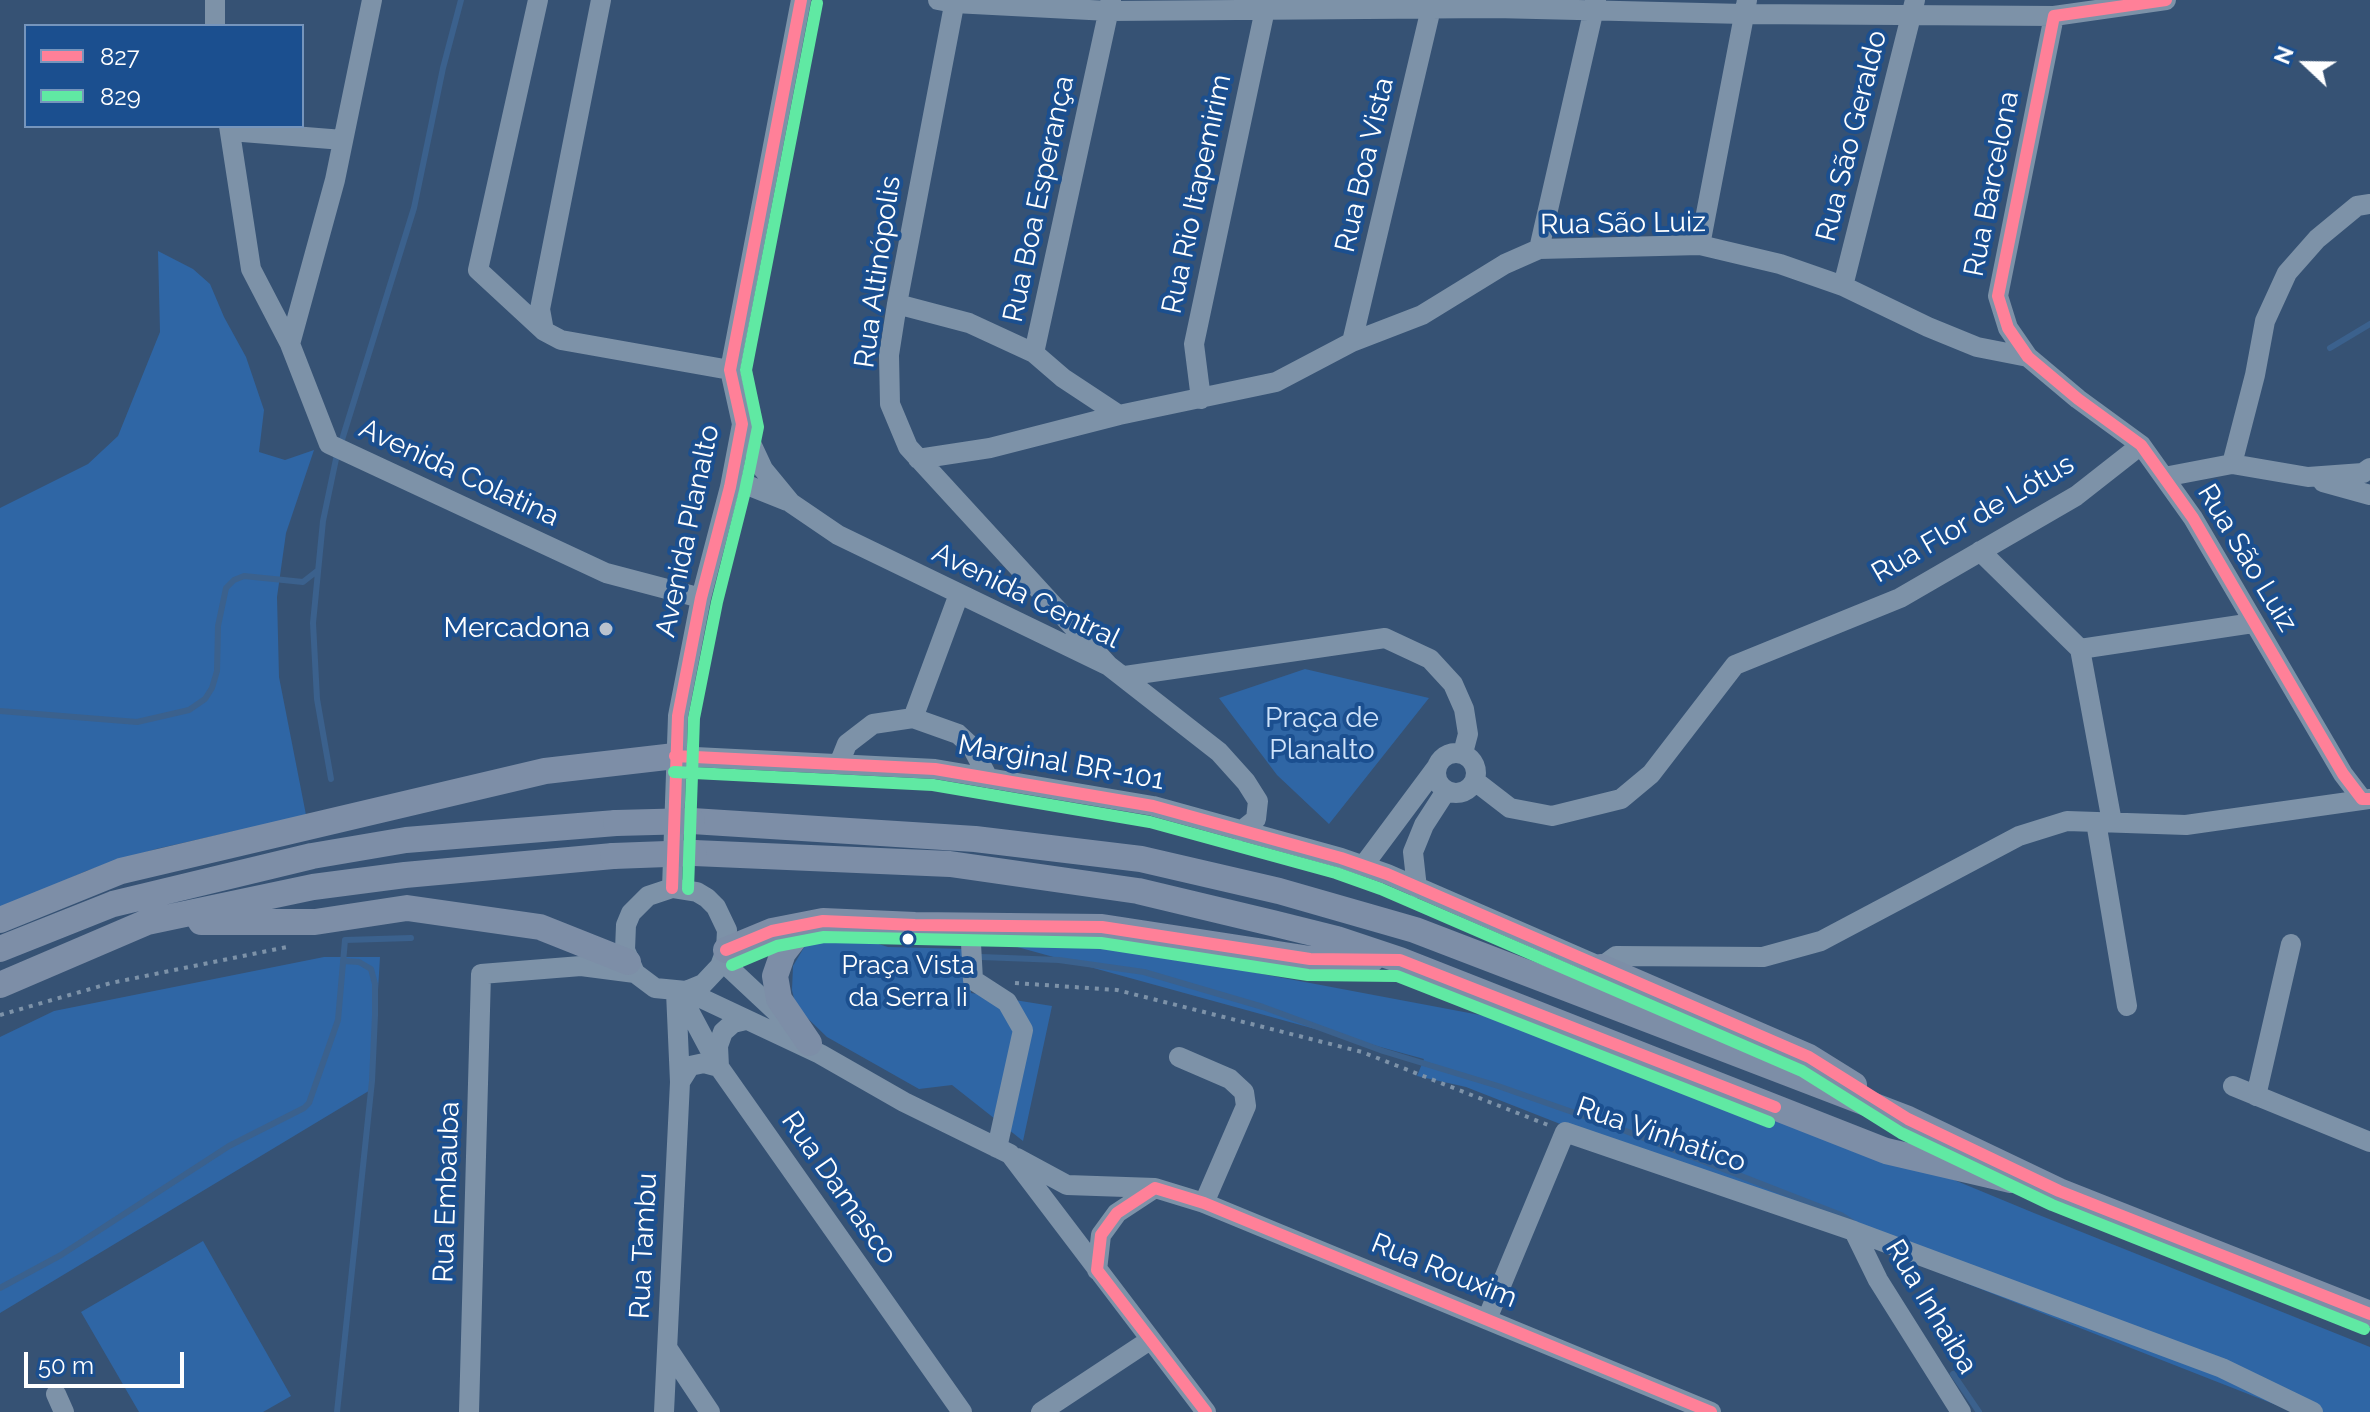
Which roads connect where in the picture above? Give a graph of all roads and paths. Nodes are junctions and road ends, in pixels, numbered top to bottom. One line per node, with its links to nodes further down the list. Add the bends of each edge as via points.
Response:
1 (215, 0): 15 (street)
2 (372, 0): 17 (street)
3 (538, 0): 23 (street, via 478,270)
4 (601, 0): 23 (street, via 540,309)
5 (801, 0): 28 (street, Avenida Planalto)
6 (2166, 0): 14 (street)
7 (949, 1): 8 (street); 22 (street, Rua Altinópolis)
8 (1110, 5): 11 (street); 26 (street, Rua Boa Esperança)
9 (1432, 5): 10 (street); 11 (street); 24 (street, Rua Boa Vista)
10 (1595, 5): 12 (street); 20 (street)
11 (1266, 6): 29 (street, Rua Rio Itapemirim, via 1194,344)
12 (1746, 7): 13 (street); 19 (street)
13 (1913, 7): 14 (street); 21 (street, Rua São Geraldo)
14 (2054, 16): 27 (street, Rua Barcelona, via 1998,296 2008,328)
15 (215, 24)
16 (229, 128): 17 (street); 25 (street, Avenida Colatina, via 251,269)
17 (343, 140): 25 (street)
18 (2370, 204): 34 (street, via 2357,206 2317,239 2287,273 2265,321)
19 (1700, 245): 20 (street, Rua São Luiz); 21 (street, Rua São Luiz)
20 (1539, 249): 24 (street, Rua São Luiz, via 1422,315)
21 (1843, 286): 27 (street, Rua São Luiz, via 1977,347)
22 (897, 304): 26 (street, via 969,323); 33 (street, Rua Altinópolis, via 889,355 890,404)
23 (544, 331): 28 (street, via 561,340)
24 (1352, 342): 29 (street, Rua São Luiz, via 1276,382)
25 (290, 344): 44 (street, Avenida Colatina, via 329,444 606,573)
26 (1034, 353): 30 (street, Rua Boa Esperança)
27 (2028, 357): 32 (street, Rua São Luiz)
28 (730, 370): 31 (street, Avenida Planalto)
29 (1201, 399): 30 (street, Rua São Luiz)
30 (1119, 415): 33 (street, Rua São Luiz, via 990,448)
31 (742, 424): 38 (street, Avenida Planalto); 40 (street, Avenida Central, via 763,469)
32 (2141, 445): 36 (street, Rua São Luiz); 41 (street, Rua Flor de Lótus, via 2076,496)
33 (918, 459): 43 (street, Rua Altinópolis)
34 (2232, 464): 36 (street); 37 (street)
35 (2370, 468): 37 (street)
36 (2164, 477): 46 (street, Rua São Luiz)
37 (2308, 477): 39 (street)
38 (730, 487): 40 (street, via 747,485); 44 (street, Avenida Planalto)
39 (2370, 495)
40 (791, 503): 42 (street, Avenida Central, via 838,535)
41 (1980, 551): 47 (street); 55 (street, Rua Flor de Lótus, via 1900,598 1735,665 1651,774 1621,799 1552,816 1510,808)
42 (959, 594): 45 (street, Avenida Central); 49 (street)
43 (1043, 595): 45 (street, via 1040,612); 48 (street, Rua Altinópolis)
44 (701, 598): 51 (street, Avenida Planalto)
45 (1017, 622): 48 (street, Avenida Central)
46 (2253, 623): 47 (street); 57 (street, Rua São Luiz, via 2343,774)
47 (2080, 649): 58 (street)
48 (1117, 671): 50 (street, via 1385,638 1430,659 1453,684 1468,734); 59 (street, Avenida Central, via 1219,752 1246,782 1258,801 1256,819)
49 (913, 718): 52 (street, via 873,724 847,744); 54 (street, via 958,734 972,747)
50 (1463, 753): 53 (street, via 1443,756); 55 (street, via 1477,769)
51 (675, 756): 52 (street, Marginal BR-101); 61 (street, Avenida Planalto); 63 (main road, via 545,771 121,871)
52 (839, 764): 54 (street, Marginal BR-101, via 935,769)
53 (1436, 768): 56 (street, via 1437,781); 60 (street)
54 (988, 778): 59 (street, Marginal BR-101, via 1153,806)
55 (1475, 781): 56 (street, via 1466,791)
56 (1446, 791): 62 (street, via 1413,852)
57 (2366, 799): 58 (street, via 2186,825)
58 (2104, 822): 73 (street, via 2067,821 2019,836 1821,941 1763,957 1616,956); 77 (street)
59 (1241, 831): 60 (street, Marginal BR-101)
60 (1363, 866): 62 (street, Marginal BR-101)
61 (672, 888): 70 (street, via 697,892 716,907 727,930); 72 (street, via 648,896 631,913 624,937)
62 (1417, 888): 73 (street, Marginal BR-101)
63 (0, 920)
64 (823, 921): 66 (main road); 70 (main road, via 772,931); 80 (main road, via 797,935 775,976 779,999)
65 (147, 922): 71 (main road, bridge, via 313,887 405,875 694,853 950,864 1138,891 1337,939); 72 (main road, via 315,922 407,908 540,927); 75 (main road)
66 (970, 925): 71 (main road, via 1102,927 1310,959); 74 (street)
67 (2291, 944): 85 (street)
68 (294, 946): 78 (path, via 111,983)
69 (0, 949): 86 (main road, bridge, via 113,904 312,856 406,840 692,821 975,839 1141,859 1415,930)
70 (725, 956): 76 (street, via 703,984); 80 (street)
71 (1400, 960): 91 (main road, via 1886,1151)
72 (632, 967): 76 (street, via 655,988); 101 (street, Rua Embauba, via 481,974)
73 (1601, 967): 86 (main road, via 1809,1057)
74 (973, 980): 87 (path, Rua Vinhatico, via 1117,990 1362,1052); 89 (street, via 1007,1002 1023,1030)
75 (0, 985)
76 (680, 991): 79 (street); 82 (street, Rua Damasco); 83 (street, Rua Tambu)
77 (2127, 1006)
78 (0, 1015)
79 (746, 1020): 80 (street); 82 (street, via 723,1032)
80 (814, 1048): 89 (street, Rua Rouxim, via 904,1102)
81 (1179, 1057): 92 (street, via 1230,1079 1244,1092 1246,1106)
82 (719, 1067): 83 (street, via 690,1066); 102 (street, Rua Damasco)
83 (680, 1082): 98 (street, Rua Tambu)
84 (2233, 1086): 85 (street)
85 (2256, 1096): 88 (street)
86 (1908, 1119): 91 (main road)
87 (1565, 1132): 93 (street, Rua Vinhatico); 96 (street)
88 (2370, 1142)
89 (1003, 1151): 90 (street, Rua Rouxim, via 1067,1185); 94 (street)
90 (1155, 1188): 92 (street, Rua Rouxim); 94 (street, via 1117,1213 1101,1235)
91 (2059, 1191): 95 (main road)
92 (1204, 1203): 96 (street, Rua Rouxim)
93 (1854, 1231): 106 (street, Rua Inhaiba, via 1878,1280); 107 (street, Rua Vinhatico, via 2222,1368)
94 (1097, 1270): 97 (street)
95 (2370, 1314)
96 (1487, 1319): 105 (street, Rua Rouxim)
97 (1150, 1340): 103 (street); 104 (street)
98 (668, 1349): 99 (street); 100 (street, Rua Tambu)
99 (704, 1404): 100 (street)
100 (664, 1410)
101 (469, 1412)
102 (962, 1412)
103 (1041, 1412)
104 (1206, 1412)
105 (1711, 1412)
106 (1961, 1412)
107 (2313, 1412)

